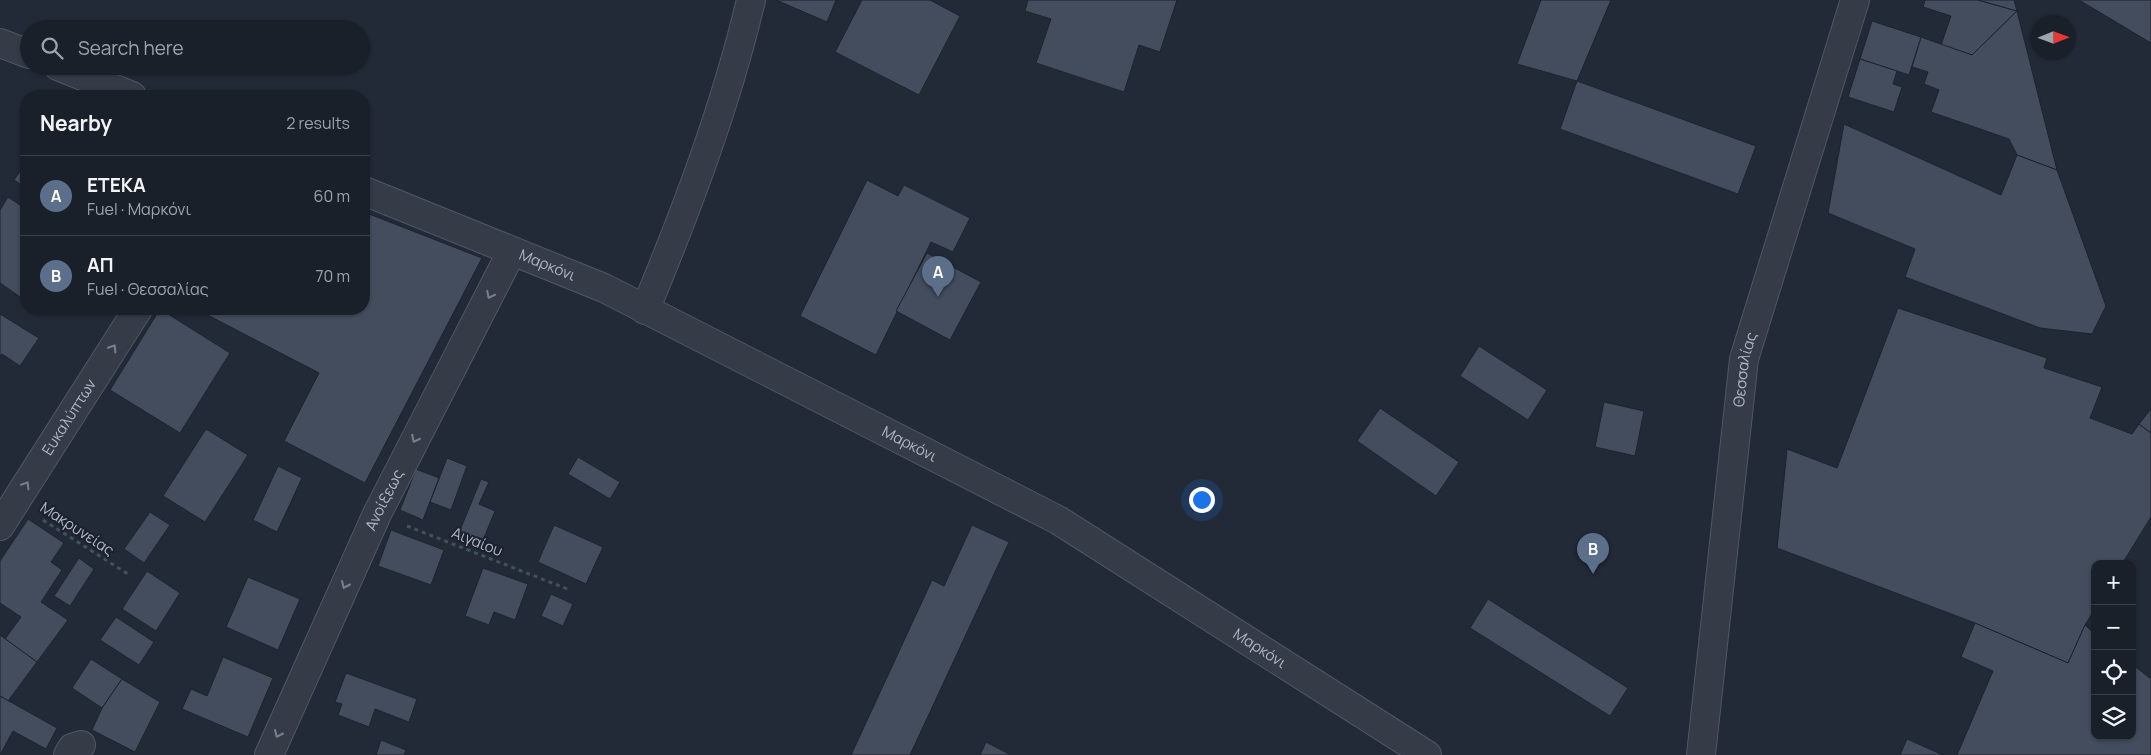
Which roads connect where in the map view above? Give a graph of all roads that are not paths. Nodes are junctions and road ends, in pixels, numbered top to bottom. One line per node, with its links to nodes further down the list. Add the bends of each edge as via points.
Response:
1 (750, 0): 9 (street, via 718,116 679,228)
2 (1855, 0): 14 (street, Θεσσαλίας, via 1744,360)
3 (0, 42): 4 (street)
4 (20, 50)
5 (80, 75): 6 (street)
6 (117, 90)
7 (370, 193): 8 (street, Μαρκόνι)
8 (512, 252): 9 (street, Μαρκόνι, via 604,288); 12 (street, Ανοίξεως, one-way to 12, via 377,514)
9 (645, 310): 13 (street, Μαρκόνι, via 1058,520)
10 (134, 315): 11 (street, Ευκαλύπτων, one-way to 10)
11 (0, 526)
12 (269, 755)
13 (1427, 755)
14 (1701, 755)

